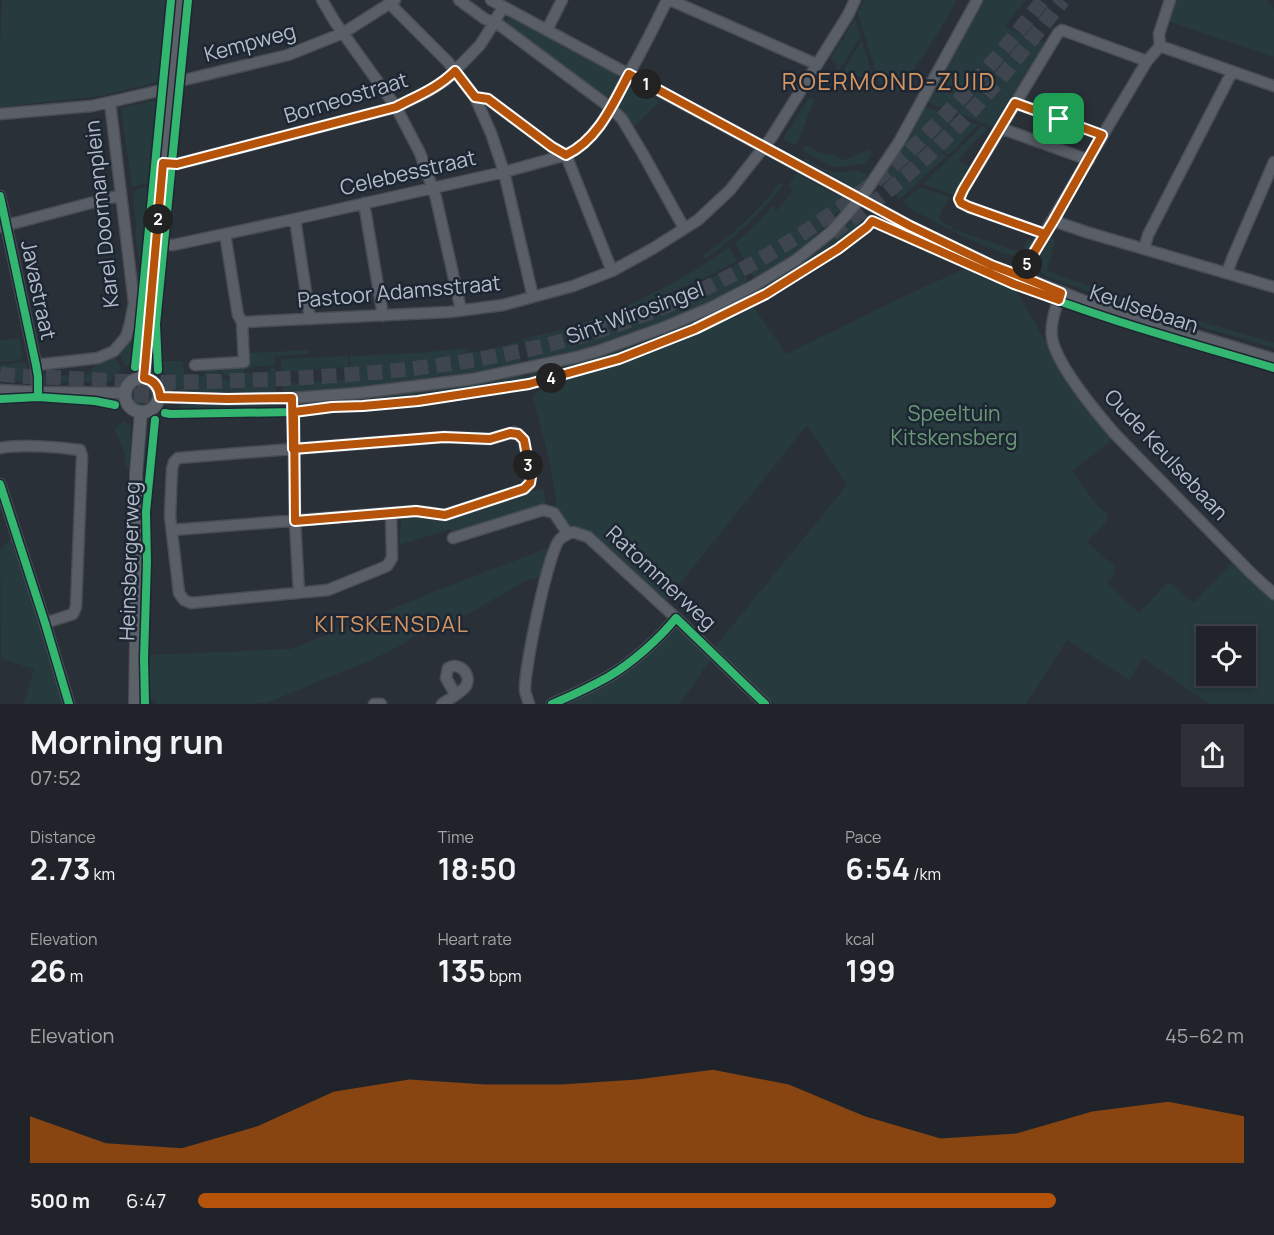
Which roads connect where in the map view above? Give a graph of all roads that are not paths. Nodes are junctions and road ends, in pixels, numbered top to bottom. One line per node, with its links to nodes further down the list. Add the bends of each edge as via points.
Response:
1 (179, 0): 21 (main road, Karel Doormanplein)
2 (322, 0): 14 (street)
3 (459, 0): 12 (street)
4 (491, 0): 11 (street, Keulsebaan)
5 (562, 0): 13 (street)
6 (669, 0): 17 (street); 20 (street, Celebesstraat)
7 (855, 0): 17 (street, Pastoor Adamsstraat)
8 (977, 0): 40 (street, Sint Wirosingel, via 899,142)
9 (1170, 0): 15 (street)
10 (393, 2): 14 (street, Kempweg); 18 (street)
11 (503, 7): 12 (street, Borneostraat); 13 (street, Keulsebaan)
12 (494, 23): 18 (street, Borneostraat, via 480,45); 27 (street)
13 (547, 30): 20 (street, Keulsebaan)
14 (343, 33): 21 (street, Kempweg, via 288,55); 26 (street)
15 (1160, 46): 16 (street); 19 (street)
16 (1148, 61): 25 (street, via 1062,30); 30 (street)
17 (816, 64): 31 (street, Pastoor Adamsstraat)
18 (455, 71): 23 (street); 26 (street, Borneostraat, via 427,92)
19 (1232, 72): 22 (street); 49 (street)
20 (629, 74): 27 (street, Celebesstraat); 31 (street, Keulsebaan)
21 (171, 85): 24 (street, Kempweg); 35 (main road, Karel Doormanplein)
22 (1274, 86)
23 (475, 97): 32 (street, via 488,99); 36 (street)
24 (110, 102): 28 (street, Kempweg); 38 (street, Karel Doormanplein)
25 (1015, 103): 29 (street); 30 (street)
26 (396, 107): 35 (street, Borneostraat, via 177,164); 37 (street)
27 (611, 108): 32 (street, Celebesstraat, via 592,135); 45 (street, via 622,119)
28 (0, 114)
29 (1000, 128): 33 (street); 47 (street, via 959,199 969,207)
30 (1102, 135): 33 (street)
31 (764, 148): 40 (street, Keulsebaan); 45 (street, Pastoor Adamsstraat, via 715,205)
32 (566, 155): 36 (street, Celebesstraat); 50 (street)
33 (1089, 160): 43 (street)
34 (1274, 162): 51 (street)
35 (163, 163): 48 (main road, Karel Doormanplein)
36 (504, 172): 37 (street, Celebesstraat); 55 (street)
37 (433, 188): 41 (street, Celebesstraat); 56 (street)
38 (121, 195): 44 (street); 61 (street, Karel Doormanplein, via 134,303 126,337 114,351 98,358)
39 (0, 196): 44 (street, Javastraat)
40 (860, 199): 52 (street, Keulsebaan); 68 (street, Sint Wirosingel, via 831,232 774,274 690,317 621,344 473,379)
41 (364, 203): 42 (street, Celebesstraat); 57 (street)
42 (295, 219): 46 (street, Celebesstraat); 58 (street)
43 (1054, 220): 47 (street); 49 (street)
44 (3, 226): 61 (street, Javastraat)
45 (684, 228): 50 (street, Pastoor Adamsstraat)
46 (225, 234): 48 (street, Celebesstraat, via 172,245); 59 (street)
47 (1045, 234): 52 (street)
48 (156, 244): 63 (main road, Karel Doormanplein)
49 (1144, 249): 51 (street)
50 (612, 271): 55 (street, Pastoor Adamsstraat)
51 (1227, 273): 53 (street)
52 (1020, 276): 54 (street, Keulsebaan)
53 (1274, 287)
54 (1061, 293): 60 (street, Keulsebaan); 79 (street, Oude Keulsebaan, via 1052,336 1056,351 1095,411)
55 (533, 297): 56 (street, Pastoor Adamsstraat)
56 (461, 310): 57 (street, Pastoor Adamsstraat)
57 (383, 316): 58 (street, Pastoor Adamsstraat)
58 (310, 319): 59 (street, Pastoor Adamsstraat)
59 (241, 320): 62 (street, via 244,362)
60 (1274, 359)
61 (36, 365): 65 (street, Javastraat)
62 (195, 365)
63 (144, 378): 66 (main road, via 131,382); 67 (main road, via 156,385)
64 (0, 390): 65 (street)
65 (38, 392): 66 (street)
66 (125, 393): 69 (main road, via 129,406)
67 (160, 397): 68 (street, Sint Wirosingel); 69 (main road, via 154,408)
68 (292, 398): 71 (street)
69 (141, 412): 84 (main road, Heinsbergerweg, via 136,474)
70 (0, 448): 81 (street, via 80,450 82,456 76,607 73,614)
71 (293, 449): 73 (street, via 444,437 490,439 510,433 524,440 531,477 524,489 445,515); 74 (street); 75 (street, via 178,458 172,469)
72 (0, 484): 81 (street)
73 (391, 513): 74 (street); 78 (street, via 392,558 387,566 328,590)
74 (295, 521): 75 (street); 78 (street)
75 (172, 530): 78 (street, via 179,593 184,600 191,603)
76 (568, 534): 77 (street, via 554,513 543,510); 80 (street, Ratommerweg, via 588,537); 88 (street, via 559,539 553,554 534,625 525,692)
77 (453, 538)
78 (299, 593)
79 (1274, 594)
80 (676, 618): 89 (street, via 609,676); 90 (street, Ratommerweg)
81 (45, 623): 83 (street)
82 (455, 694): 87 (street)
83 (69, 704)
84 (135, 704)
85 (374, 704): 86 (street)
86 (381, 704)
87 (442, 704)
88 (529, 704)
89 (552, 704)
90 (765, 704)

